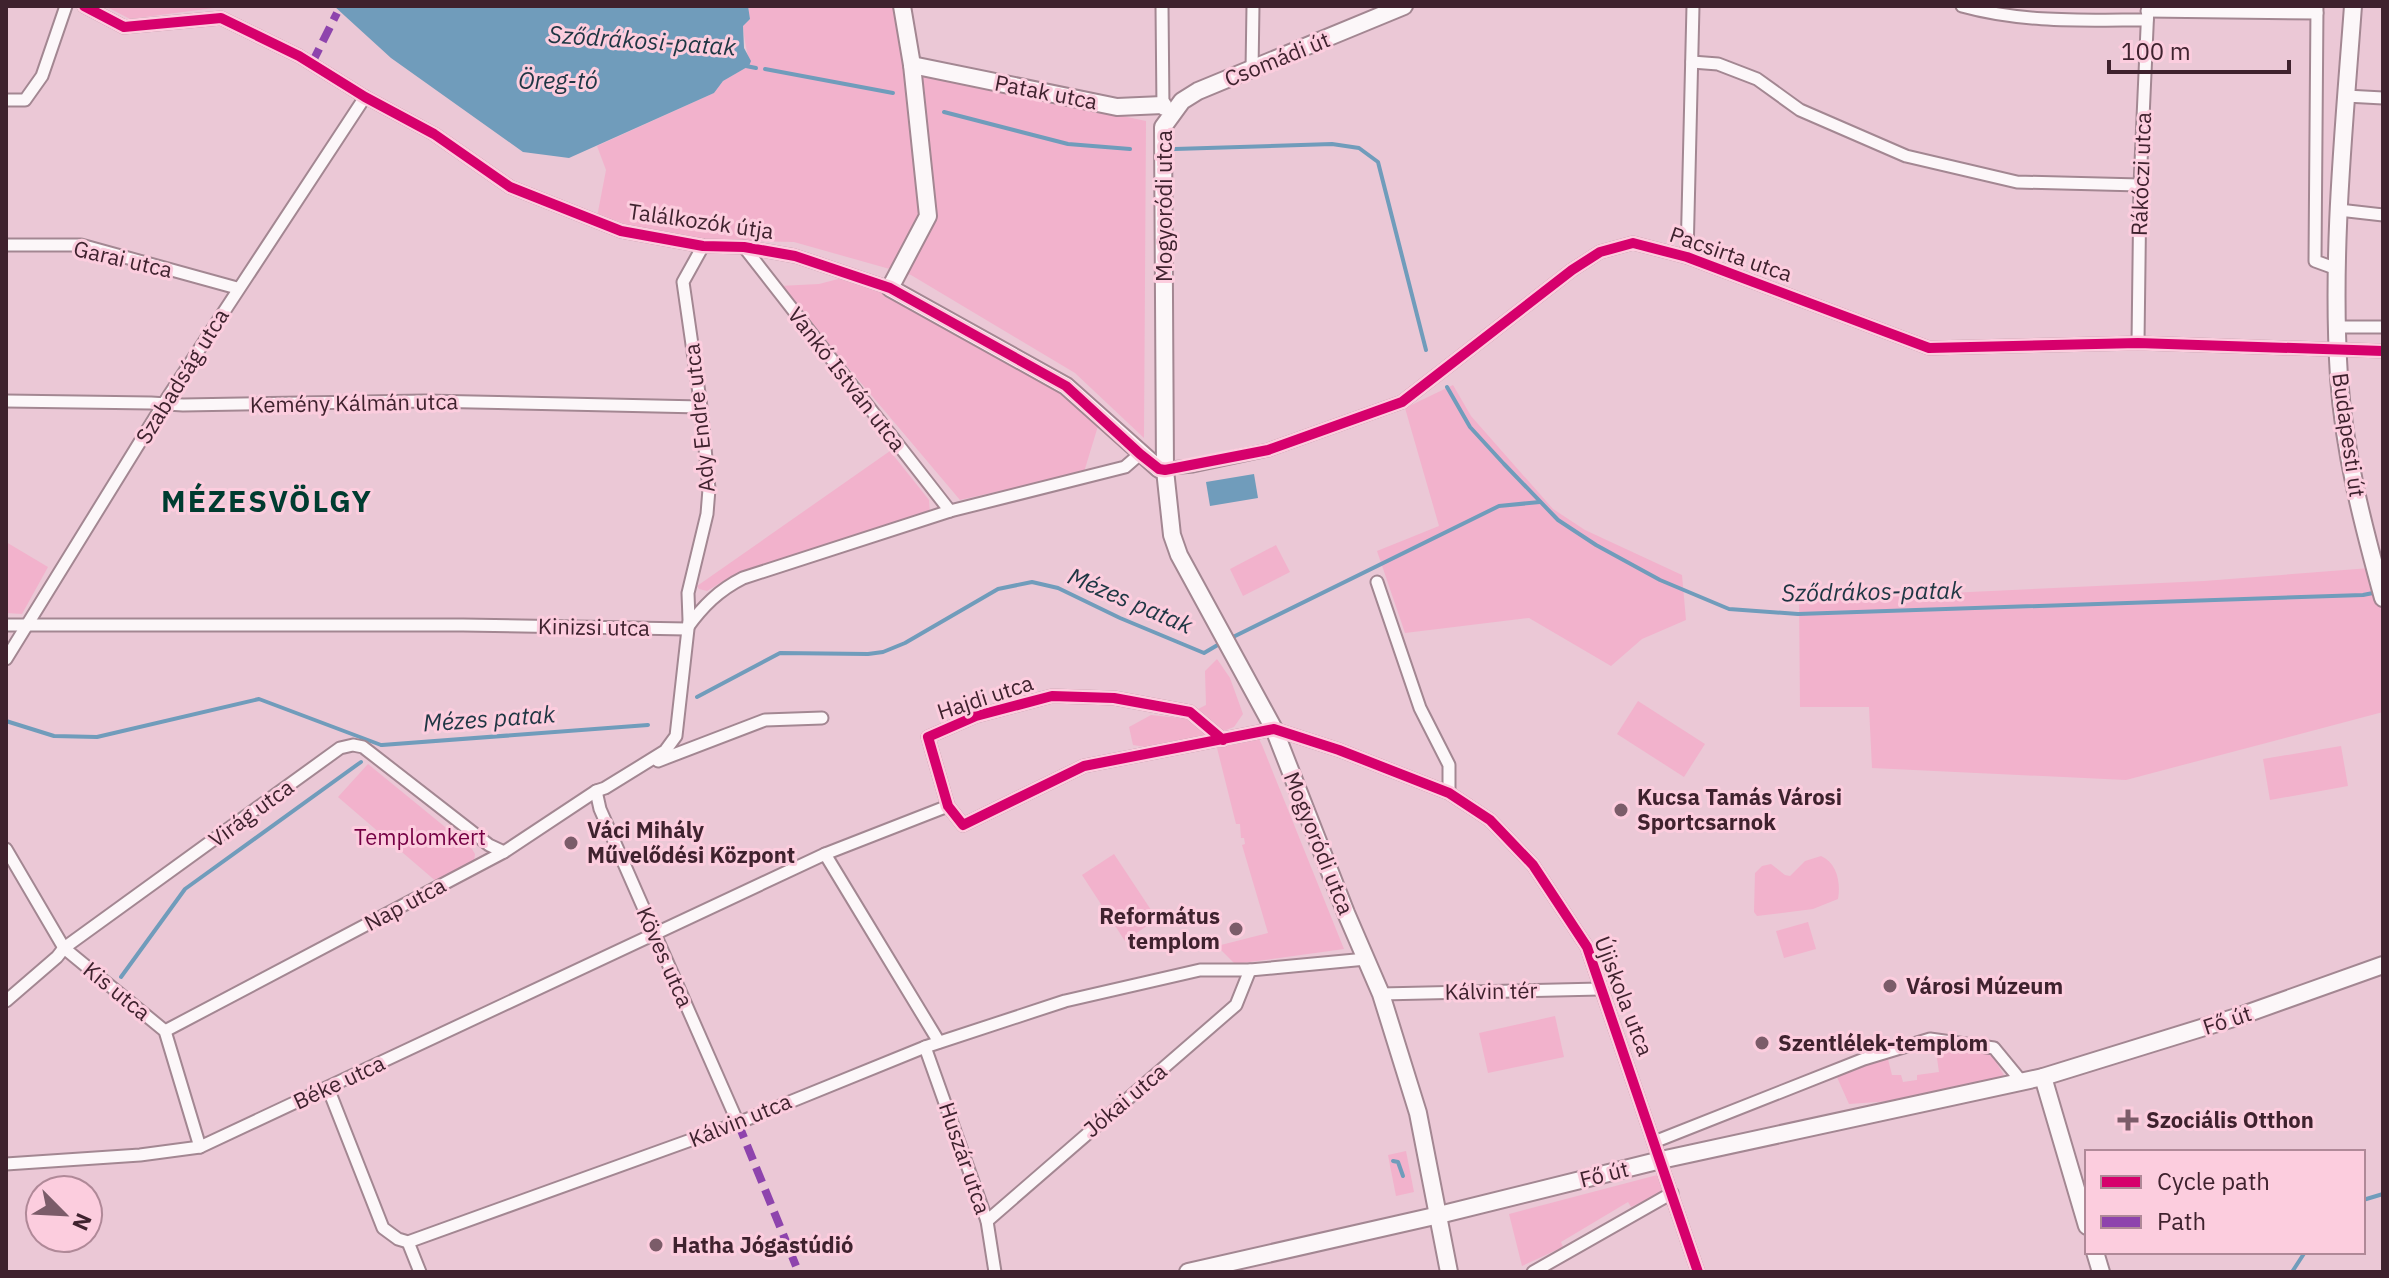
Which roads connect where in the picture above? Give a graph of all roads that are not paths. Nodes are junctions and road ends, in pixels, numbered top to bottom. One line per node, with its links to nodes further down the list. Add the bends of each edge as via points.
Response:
1 (66, 6): 18 (street, via 42,76 25,100)
2 (84, 6): 16 (street, Találkozók útja, via 124,27 221,18 299,56)
3 (902, 6): 13 (main road)
4 (1162, 6): 20 (street, Mogyoródi utca)
5 (1253, 6): 14 (street)
6 (1693, 6): 12 (street, Pacsirta utca)
7 (1962, 6): 11 (street, via 2003,17 2049,20)
8 (2353, 6): 15 (main road, Budapesti út)
9 (1394, 8): 14 (main road, Csomádi út)
10 (2317, 9): 11 (street); 29 (street, via 2315,261)
11 (2147, 12): 22 (street, Rákóczi utca)
12 (1692, 62): 22 (street, via 1718,64 1757,79 1800,110 1906,156 2017,182); 28 (street, Pacsirta utca)
13 (912, 65): 20 (main road, Patak utca, via 1117,107); 31 (main road, via 928,216)
14 (1252, 70): 19 (main road, Csomádi út)
15 (2346, 96): 17 (street); 23 (main road, Budapesti út)
16 (365, 97): 26 (street, Találkozók útja, via 434,134 510,187 621,231); 30 (street, Szabadság utca)
17 (2383, 98)
18 (6, 100)
19 (1182, 101): 20 (street, Patak utca); 21 (main road, Csomádi út)
20 (1163, 105): 21 (street, Mogyoródi utca)
21 (1163, 127): 41 (main road, Mogyoródi utca)
22 (2140, 185): 34 (street, Rákóczi utca)
23 (2339, 210): 24 (street); 29 (main road, Budapesti út)
24 (2383, 215)
25 (6, 245): 30 (street, Garai utca, via 81,245)
26 (703, 246): 27 (street, Találkozók útja); 39 (street, Ady Endre utca, via 683,282)
27 (744, 247): 31 (street, Találkozók útja, via 795,256); 42 (street, Vankó István utca)
28 (1687, 257): 34 (street, Pacsirta utca, via 1929,348); 41 (street, Pacsirta utca, via 1633,243 1600,252 1402,402 1268,450)
29 (2337, 269): 32 (main road, Budapesti út)
30 (237, 288): 38 (street, Szabadság utca)
31 (890, 288): 40 (main road, Találkozók útja, via 1066,386)
32 (2338, 327): 33 (street); 35 (main road, Budapesti út)
33 (2383, 327)
34 (2138, 343): 35 (street, Pacsirta utca)
35 (2338, 350): 36 (street, Pacsirta utca); 44 (main road, Budapesti út, via 2347,450)
36 (2383, 351)
37 (6, 401): 38 (street, Kemény Kálmán utca)
38 (164, 403): 39 (street, Kemény Kálmán utca); 46 (street, Szabadság utca)
39 (701, 407): 47 (street, Ady Endre utca, via 709,489 688,593)
40 (1140, 454): 41 (main road, Találkozók útja); 42 (street, via 1125,467)
41 (1162, 470): 50 (main road, Mogyoródi utca, via 1179,555)
42 (950, 511): 47 (street, via 743,578 703,606)
43 (1377, 582): 55 (street, via 1420,708 1449,765)
44 (2381, 590)
45 (6, 625): 46 (street, Kinizsi utca)
46 (25, 626): 47 (street, Kinizsi utca); 48 (street, Szabadság utca)
47 (687, 629): 51 (street, Ady Endre utca)
48 (6, 659)
49 (822, 718): 53 (street, Nap utca, via 765,720)
50 (1274, 729): 52 (street); 55 (street, Újiskola utca); 62 (main road, Mogyoródi utca)
51 (676, 736): 53 (street, Nap utca, via 665,751)
52 (1223, 740): 56 (street, via 1084,766 963,825); 56 (street, Hajdi utca, via 1190,712 1114,698 1052,696 976,716 928,737)
53 (639, 767): 54 (street, Nap utca)
54 (596, 791): 58 (street, Nap utca); 60 (street, Köves utca)
55 (1449, 793): 65 (street, Újiskola utca, via 1490,820 1533,865 1587,947)
56 (948, 806): 59 (street)
57 (6, 849): 61 (street, Kis utca)
58 (504, 852): 61 (street, Virág utca, via 363,747 353,745 340,748); 68 (street, Nap utca)
59 (825, 854): 60 (street); 69 (street)
60 (654, 932): 73 (street, Béke utca); 74 (street, Köves utca)
61 (64, 948): 67 (street, Virág utca); 68 (street, Kis utca)
62 (1366, 959): 64 (street); 66 (main road, Mogyoródi utca)
63 (2383, 965): 71 (main road, Fő út)
64 (1250, 970): 69 (street, Kálvin utca, via 1167,976 1065,1001); 82 (street, Jókai utca, via 1236,1005)
65 (1600, 989): 66 (street, Kálvin tér); 75 (street, Újiskola utca)
66 (1381, 994): 80 (main road, Mogyoródi utca, via 1418,1113)
67 (6, 1001)
68 (165, 1031): 76 (street, Kis utca)
69 (939, 1042): 70 (street, Kálvin utca)
70 (925, 1047): 74 (street, Kálvin utca); 82 (street, Huszár utca)
71 (2043, 1077): 72 (main road, Fő út); 81 (main road)
72 (2022, 1082): 75 (street, Fő út, via 1994,1048 1930,1039 1864,1059); 77 (main road, Fő út)
73 (328, 1088): 76 (street, Béke utca); 83 (street, via 383,1228)
74 (738, 1123): 83 (street, Kálvin utca)
75 (1654, 1142): 77 (street, Újiskola utca)
76 (200, 1147): 78 (street, Béke utca)
77 (1661, 1160): 79 (street, Újiskola utca); 80 (main road, Fő út)
78 (6, 1164)
79 (1672, 1193): 88 (street); 89 (street, Újiskola utca)
80 (1439, 1215): 86 (main road, Fő út); 87 (main road, Mogyoródi utca)
81 (2085, 1219)
82 (987, 1221): 85 (street, Huszár utca)
83 (408, 1242): 84 (street)
84 (420, 1272)
85 (995, 1272)
86 (1188, 1272)
87 (1449, 1272)
88 (1533, 1272)
89 (1698, 1272)

